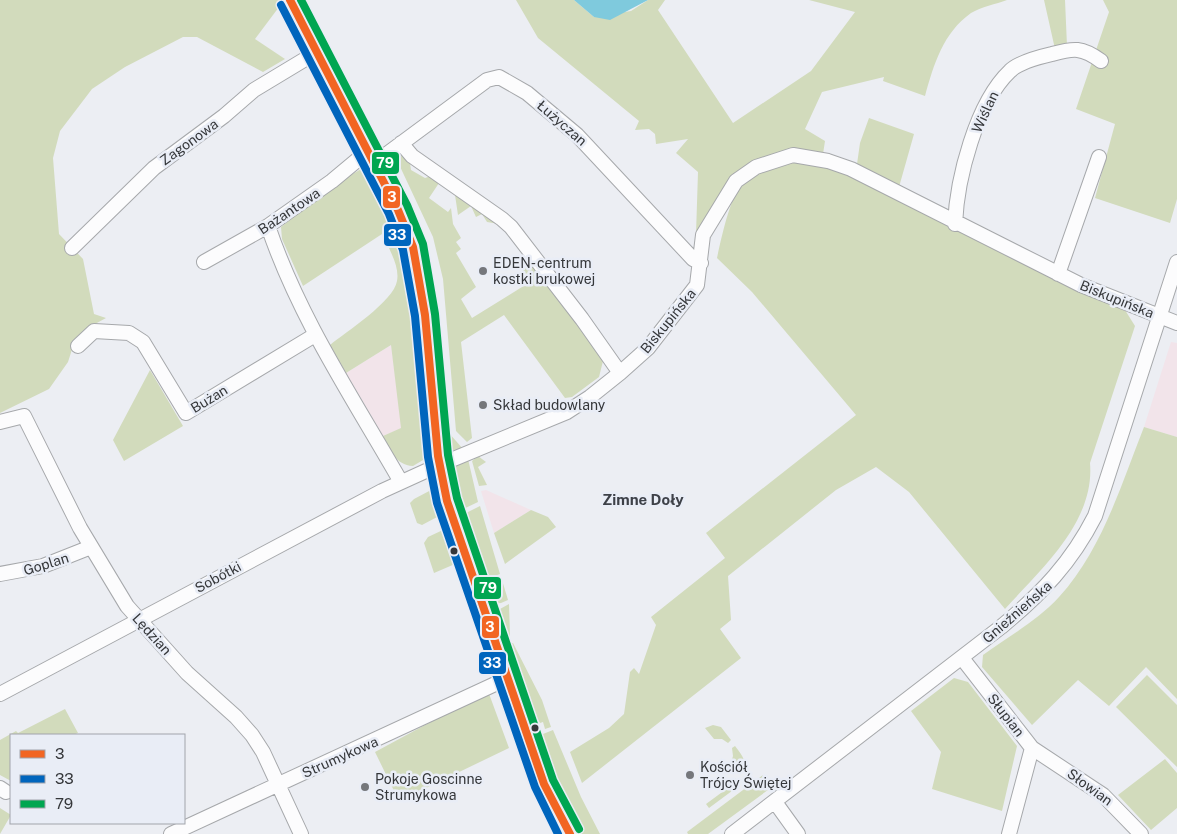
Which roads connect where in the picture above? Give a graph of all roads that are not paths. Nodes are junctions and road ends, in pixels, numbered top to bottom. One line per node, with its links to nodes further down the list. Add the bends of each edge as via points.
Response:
1 (290, 0): 2 (main road)
2 (317, 52): 5 (main road); 9 (street, Zagonowa, via 254,90 154,168)
3 (1101, 61): 7 (street, Wiślan, via 1078,49 1041,56 1011,70 995,88 965,160 956,201)
4 (401, 143): 5 (street, Łużyczan); 12 (street, Łużyczan, via 488,80 505,79 577,135 693,259); 18 (street, via 412,156 510,227)
5 (371, 156): 8 (street, Bażantowa); 20 (main road, via 403,221 418,267)
6 (1099, 157): 13 (street)
7 (955, 224): 12 (street, Biskupińska, via 851,169 793,155 756,167 736,181 703,236); 13 (street, Biskupińska)
8 (268, 226): 10 (street, Bażantowa); 16 (street)
9 (72, 248)
10 (204, 262)
11 (1177, 262): 14 (street, Gnieźnieńska)
12 (701, 263): 18 (street, Biskupińska, via 697,285 648,348)
13 (1058, 274): 14 (street, Biskupińska)
14 (1160, 316): 15 (street, Biskupińska); 25 (street, Gnieźnieńska, via 1108,479 1082,541 1059,574 1038,596)
15 (1177, 322)
16 (315, 335): 17 (street, Bużan, via 186,413 147,347 135,336 94,331); 21 (street)
17 (78, 346)
18 (620, 373): 20 (street, Biskupińska, via 567,412)
19 (0, 422): 22 (street, Lędzian, via 24,416)
20 (439, 464): 21 (street, Sobótki); 26 (main road, via 447,501)
21 (401, 482): 24 (street, Sobótki)
22 (91, 547): 23 (street, Goplan, via 43,566); 24 (street, Lędzian)
23 (0, 574)
24 (138, 620): 27 (street, Sobótki); 29 (street, Lędzian, via 187,673 252,735)
25 (962, 658): 28 (street, Słupian); 30 (street, Gnieźnieńska)
26 (508, 678): 29 (street, Strumykowa); 33 (main road, via 548,793)
27 (0, 694)
28 (1032, 748): 36 (street, Słupian); 37 (street, Słowian, via 1103,795)
29 (278, 784): 31 (street, Strumykowa); 32 (street, Lędzian)
30 (775, 802): 34 (street, Gnieźnieńska); 35 (street)
31 (171, 834)
32 (301, 834)
33 (570, 834)
34 (732, 834)
35 (798, 834)
36 (1009, 834)
37 (1141, 834)

